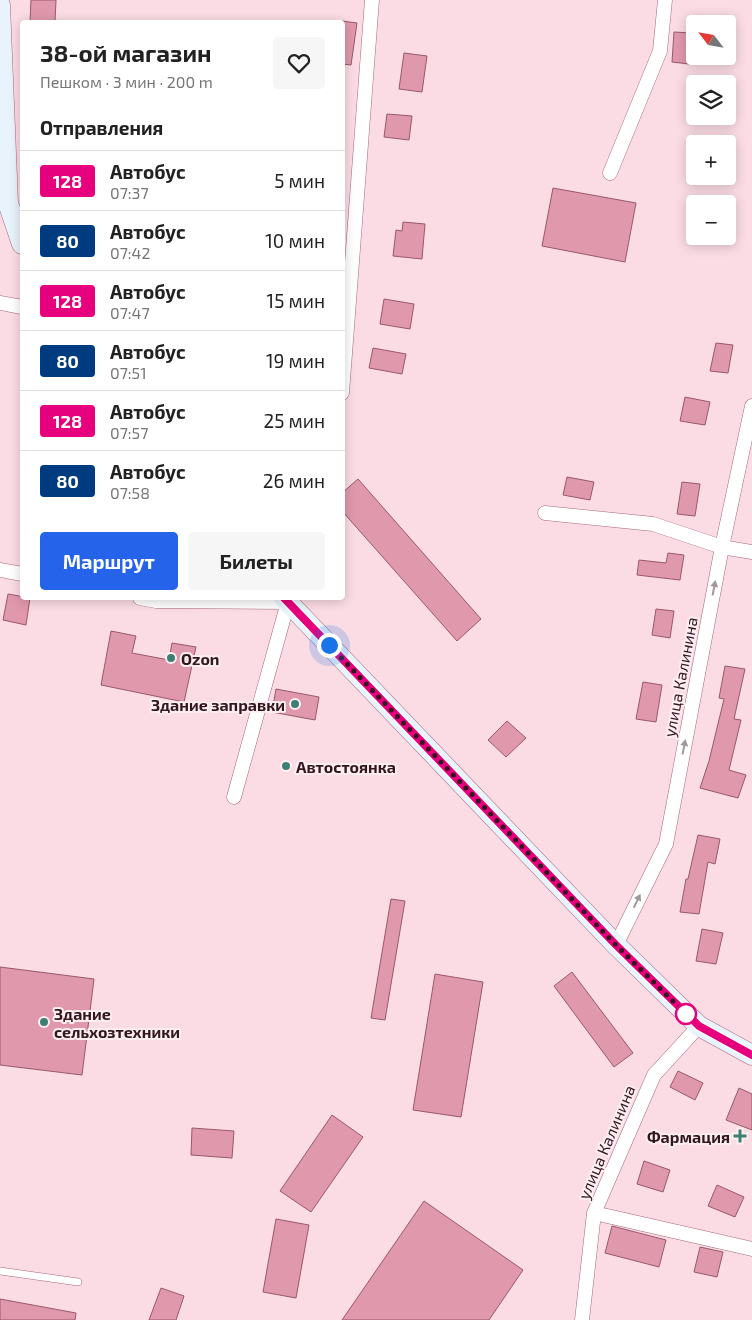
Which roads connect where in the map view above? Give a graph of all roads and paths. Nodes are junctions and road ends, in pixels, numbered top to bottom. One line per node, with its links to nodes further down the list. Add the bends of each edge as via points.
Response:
1 (372, 0): 8 (street)
2 (665, 0): 4 (street, via 660,51)
3 (0, 5): 5 (main road, via 8,203)
4 (610, 173)
5 (20, 238)
6 (0, 303): 7 (street)
7 (20, 307)
8 (345, 354)
9 (752, 406): 11 (street, улица Калинина)
10 (546, 512): 11 (street, via 653,524)
11 (722, 547): 12 (street); 18 (street, улица Калинина, one-way to 11, via 666,844)
12 (752, 552)
13 (0, 570): 14 (street)
14 (20, 574)
15 (151, 600): 16 (street)
16 (286, 600): 17 (street); 18 (main road)
17 (234, 797)
18 (616, 945): 19 (main road)
19 (699, 1026): 20 (main road); 21 (street, улица Калинина, via 654,1075)
20 (752, 1055)
21 (594, 1213): 22 (street); 25 (street, улица Калинина)
22 (752, 1249)
23 (0, 1271): 24 (lane)
24 (78, 1282)
25 (582, 1320)

